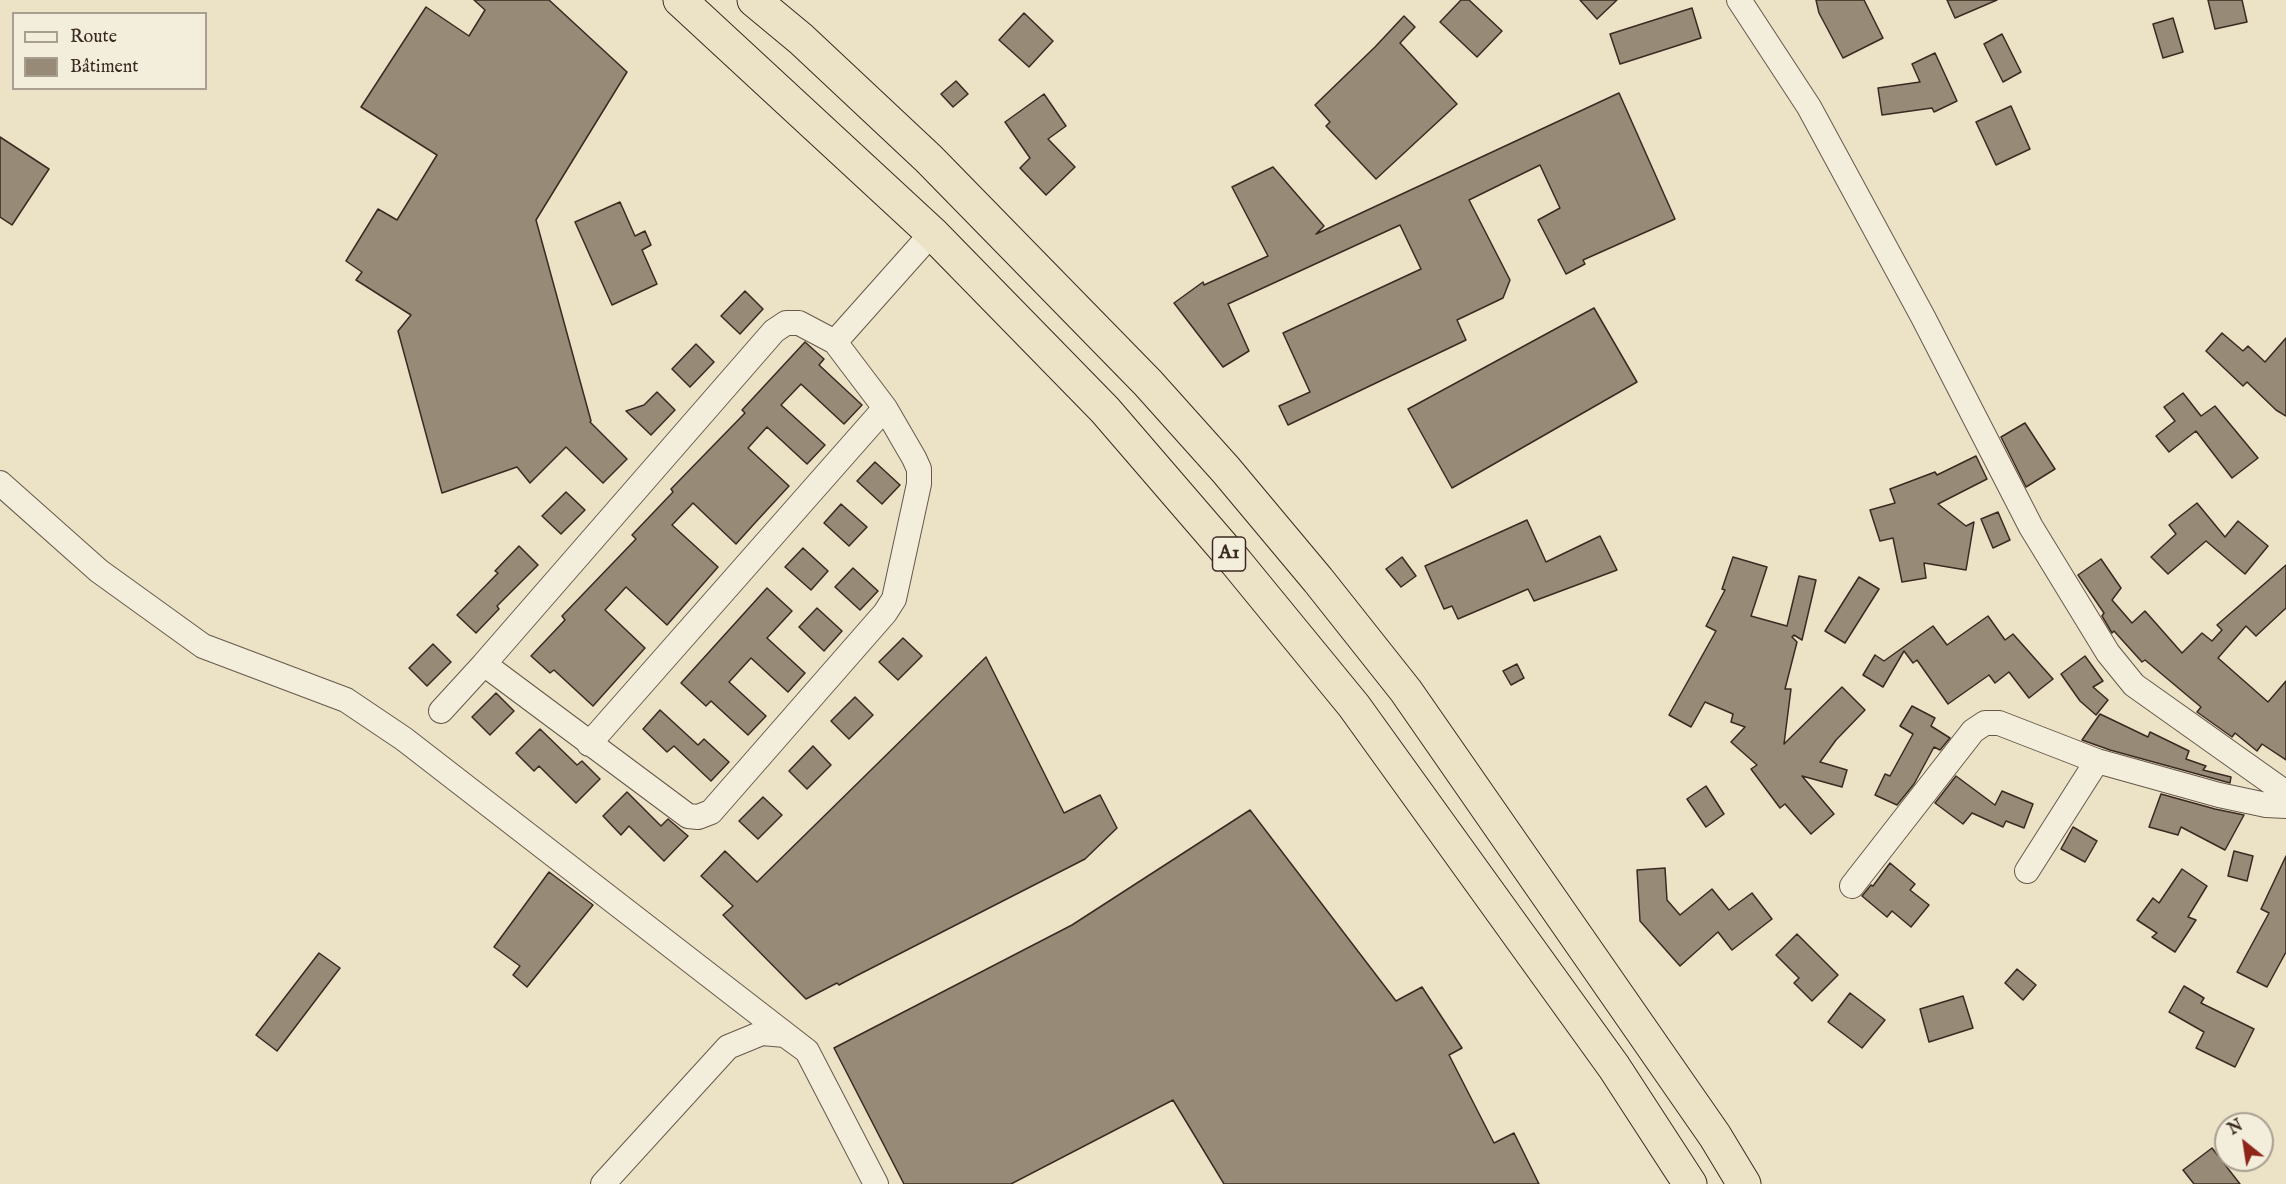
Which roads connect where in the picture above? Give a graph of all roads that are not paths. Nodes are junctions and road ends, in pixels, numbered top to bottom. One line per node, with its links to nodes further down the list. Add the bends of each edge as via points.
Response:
1 (680, 0): 4 (highway, A1)
2 (754, 0): 20 (highway, A1, via 929,159 1043,274 1148,383 1318,580 1406,692)
3 (1739, 0): 12 (street, via 1809,107 2031,527 2108,653 2134,685)
4 (932, 233): 5 (street); 19 (highway, A1, via 1105,410 1354,706 1614,1067)
5 (835, 342): 6 (street); 8 (street, via 799,322 786,323 774,331)
6 (885, 408): 10 (street); 10 (street, via 919,469 894,599 711,812 687,816)
7 (0, 483): 16 (street, via 99,571 203,646 346,700 404,739)
8 (484, 664): 9 (street); 10 (street)
9 (441, 711)
10 (589, 744)
11 (2097, 761): 13 (street, via 2219,795); 14 (street); 15 (street, via 1999,723 1986,723 1973,731)
12 (2286, 794)
13 (2286, 806)
14 (2027, 872)
15 (1852, 886)
16 (807, 1051): 17 (street, via 785,1035 762,1033 728,1047); 18 (street)
17 (603, 1184)
18 (876, 1184)
19 (1690, 1184)
20 (1744, 1184)

